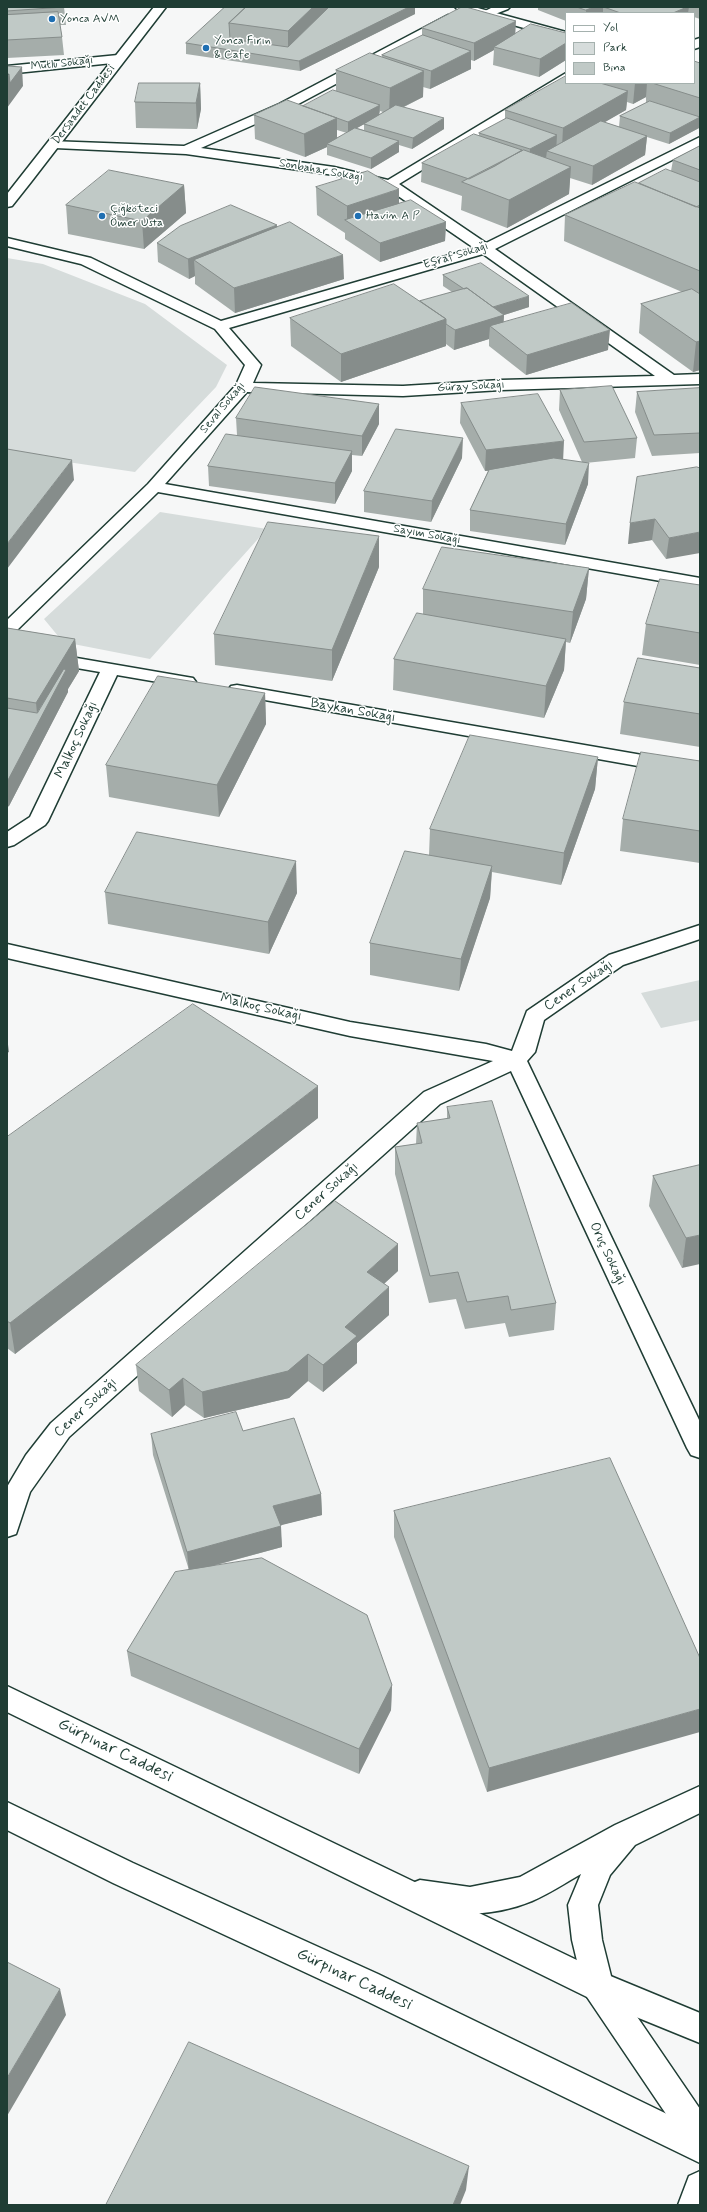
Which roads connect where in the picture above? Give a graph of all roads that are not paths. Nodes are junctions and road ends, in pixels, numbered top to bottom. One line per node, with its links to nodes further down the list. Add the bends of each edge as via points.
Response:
1 (160, 7): 6 (street, Dersaadet Caddesi)
2 (504, 7): 4 (street)
3 (464, 8): 4 (street); 11 (street, via 283,107)
4 (485, 14): 5 (street)
5 (565, 36)
6 (118, 59): 7 (street, Mutlu Sokağı, via 46,64); 10 (street, Dersaadet Caddesi)
7 (7, 70)
8 (565, 78): 12 (street)
9 (700, 142): 15 (street, Eşraf Sokağı)
10 (55, 144): 11 (street, Sonbahar Sokağı); 13 (street, Dersaadet Caddesi)
11 (186, 150): 12 (street, Sonbahar Sokağı, via 334,171)
12 (390, 184): 15 (street, Sonbahar Sokağı)
13 (7, 203)
14 (7, 242): 16 (street, Seval Sokağı, via 86,261)
15 (485, 249): 16 (street, Eşraf Sokağı); 17 (street, Sonbahar Sokağı)
16 (220, 326): 19 (street, Seval Sokağı, via 253,365)
17 (669, 379): 18 (street, Güray Sokağı); 19 (street, Güray Sokağı, via 403,391)
18 (700, 379)
19 (243, 387): 20 (street, Seval Sokağı)
20 (154, 487): 21 (street, Sayım Sokağı); 22 (street, Seval Sokağı)
21 (700, 583)
22 (7, 630)
23 (7, 651): 24 (street, Baykan Sokağı)
24 (111, 669): 25 (street, Baykan Sokağı); 26 (street, Malkoç Sokağı, via 38,821)
25 (700, 771)
26 (7, 841)
27 (700, 932): 29 (street, Cener Sokağı, via 616,960 534,1016 524,1052)
28 (7, 951): 29 (street, Malkoç Sokağı, via 350,1029 486,1052)
29 (516, 1060): 30 (street, Oruç Sokağı); 31 (street, Cener Sokağı, via 432,1098 60,1430 29,1468 8,1517)
30 (700, 1448)
31 (7, 1526)
32 (7, 1698): 36 (street, Gürpınar Caddesi)
33 (700, 1799): 35 (street)
34 (7, 1815): 40 (street, Gürpınar Caddesi, via 123,1873 367,1985)
35 (625, 1835): 36 (street, via 524,1890 470,1902); 37 (street, via 598,1866 583,1905 586,1940)
36 (405, 1892): 37 (street, Gürpınar Caddesi)
37 (598, 1986): 38 (street, Gürpınar Caddesi); 39 (street)
38 (700, 2028)
39 (700, 2137)
40 (700, 2148)
41 (700, 2187): 42 (street)
42 (694, 2205)

